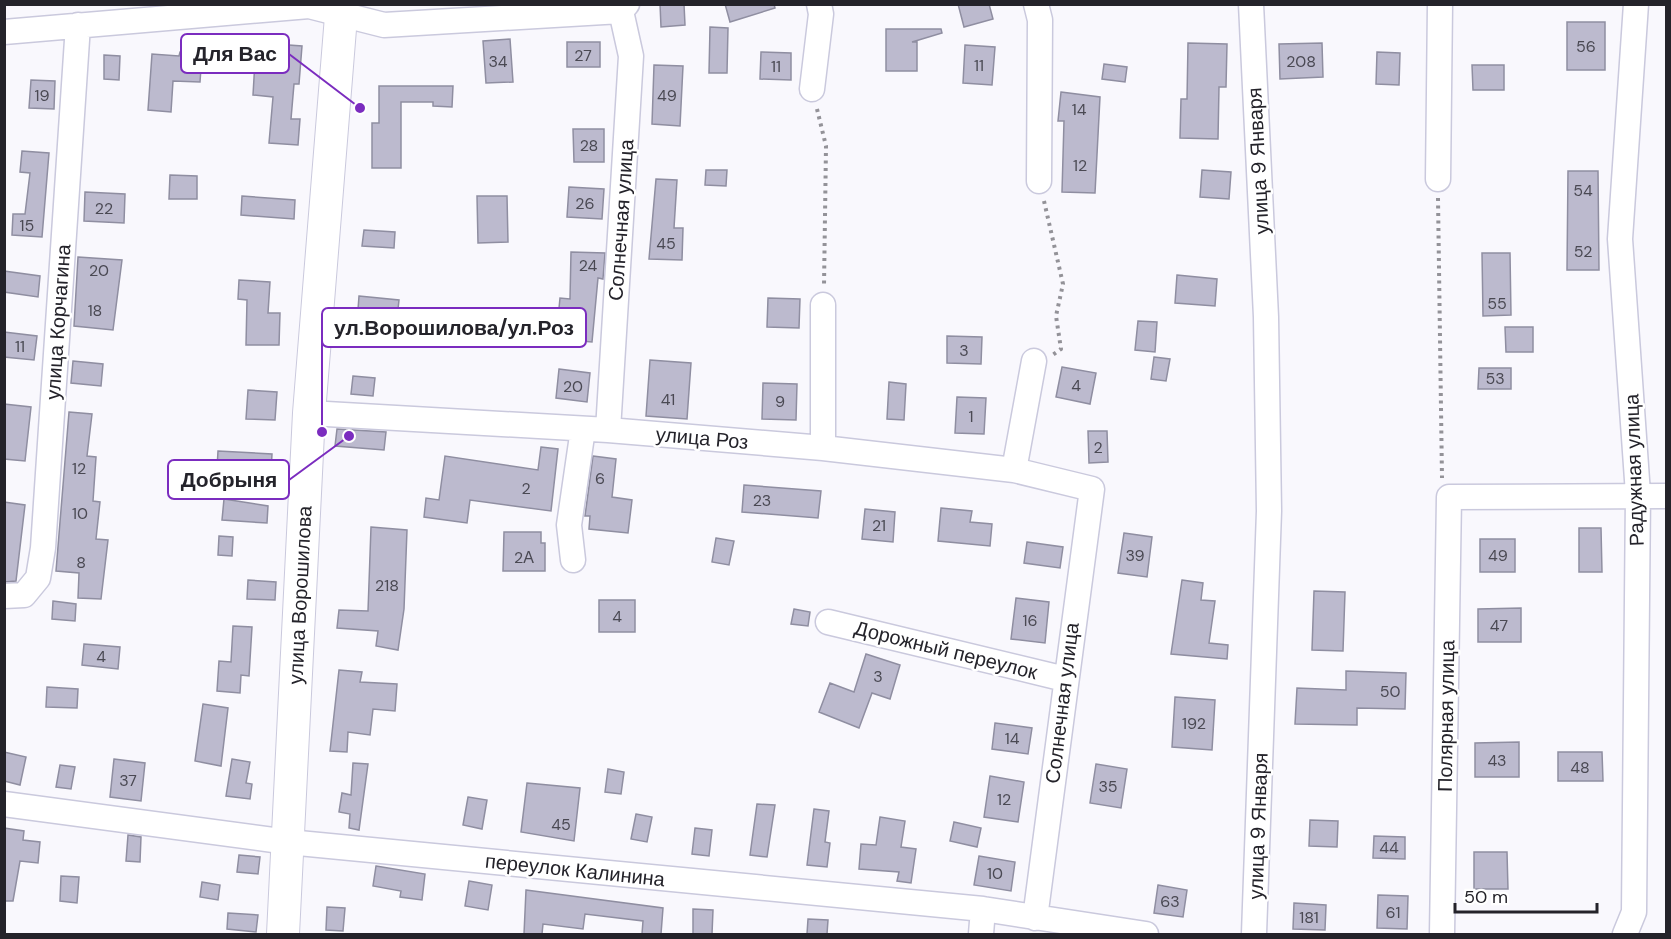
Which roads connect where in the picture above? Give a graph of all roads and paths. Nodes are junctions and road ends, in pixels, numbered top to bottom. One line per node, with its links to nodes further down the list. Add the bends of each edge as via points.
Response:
1 (819, 4): 10 (street)
2 (1036, 4): 12 (street, via 1040,20)
3 (1251, 4): 35 (street, улица 9 Января, via 1266,317 1269,511)
4 (1440, 4): 11 (street)
5 (1636, 4): 22 (street, Радужная улица, via 1620,239)
6 (624, 8): 7 (street, via 384,25); 17 (street, Солнечная улица, via 631,56)
7 (342, 9): 8 (street, via 309,6); 15 (main road, улица Ворошилова)
8 (78, 25): 9 (street); 25 (street, улица Корчагина, via 43,548 38,578 24,595)
9 (4, 32)
10 (812, 89): 13 (path, via 826,146)
11 (1438, 179): 21 (path)
12 (1039, 181): 14 (path, via 1063,284 1056,316 1060,349)
13 (823, 305): 18 (street)
14 (1034, 361): 19 (street)
15 (309, 413): 16 (street, улица Роз); 29 (main road, улица Ворошилова)
16 (584, 429): 17 (street, улица Роз); 24 (street, via 569,525)
17 (608, 430): 18 (street, улица Роз)
18 (823, 448): 19 (street, улица Роз)
19 (1014, 470): 20 (street, улица Роз)
20 (1092, 489): 27 (street, Солнечная улица)
21 (1446, 491): 22 (street); 36 (street, Полярная улица)
22 (1638, 494): 23 (street); 37 (street, Радужная улица, via 1634,912)
23 (1666, 496)
24 (573, 560)
25 (4, 596)
26 (828, 622): 27 (street, Дорожный переулок)
27 (1065, 679): 31 (street, Солнечная улица)
28 (4, 804): 29 (street, переулок Калинина)
29 (288, 842): 30 (street, переулок Калинина); 32 (main road, улица Ворошилова)
30 (983, 909): 31 (street, переулок Калинина); 33 (street)
31 (1035, 918): 34 (street, переулок Калинина)
32 (283, 934)
33 (981, 934)
34 (1146, 934)
35 (1254, 934)
36 (1442, 934)
37 (1624, 934)

